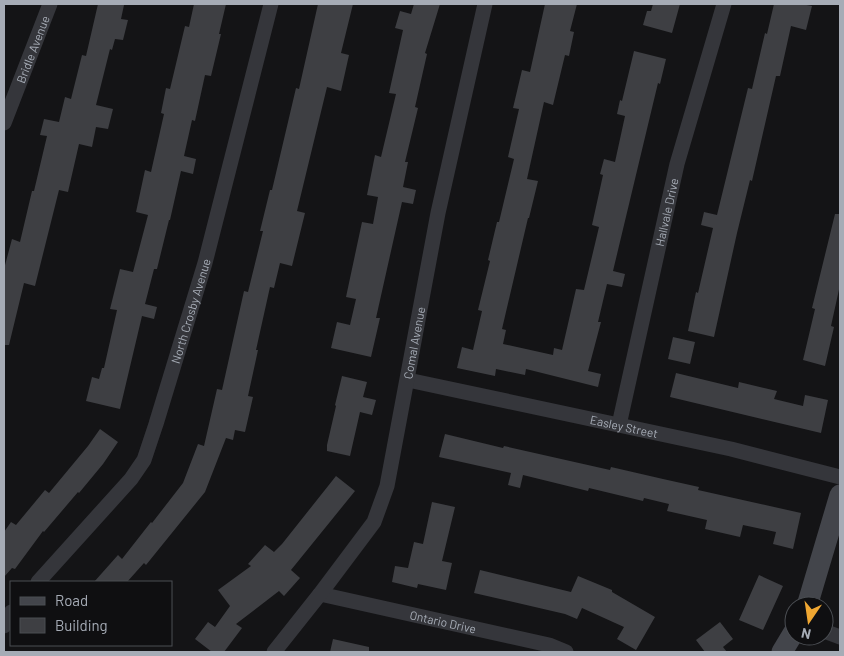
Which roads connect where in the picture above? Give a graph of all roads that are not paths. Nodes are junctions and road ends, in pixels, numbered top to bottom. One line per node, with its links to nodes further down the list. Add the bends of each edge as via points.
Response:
1 (50, 4): 5 (street, Bridle Avenue)
2 (271, 4): 10 (street, North Crosby Avenue, via 205,263 144,460)
3 (485, 4): 6 (street, Comal Avenue, via 438,213)
4 (724, 4): 7 (street, Hallvale Drive, via 677,164)
5 (4, 123)
6 (408, 380): 7 (street, Easley Street); 11 (street, Comal Avenue, via 387,486 374,522)
7 (619, 425): 8 (street, Easley Street)
8 (840, 477)
9 (840, 495): 12 (street)
10 (39, 581)
11 (320, 594): 15 (street, Comal Avenue); 16 (street, Ontario Drive, via 549,645)
12 (810, 596)
13 (10, 614): 14 (street)
14 (4, 626)
15 (274, 652)
16 (566, 652)

